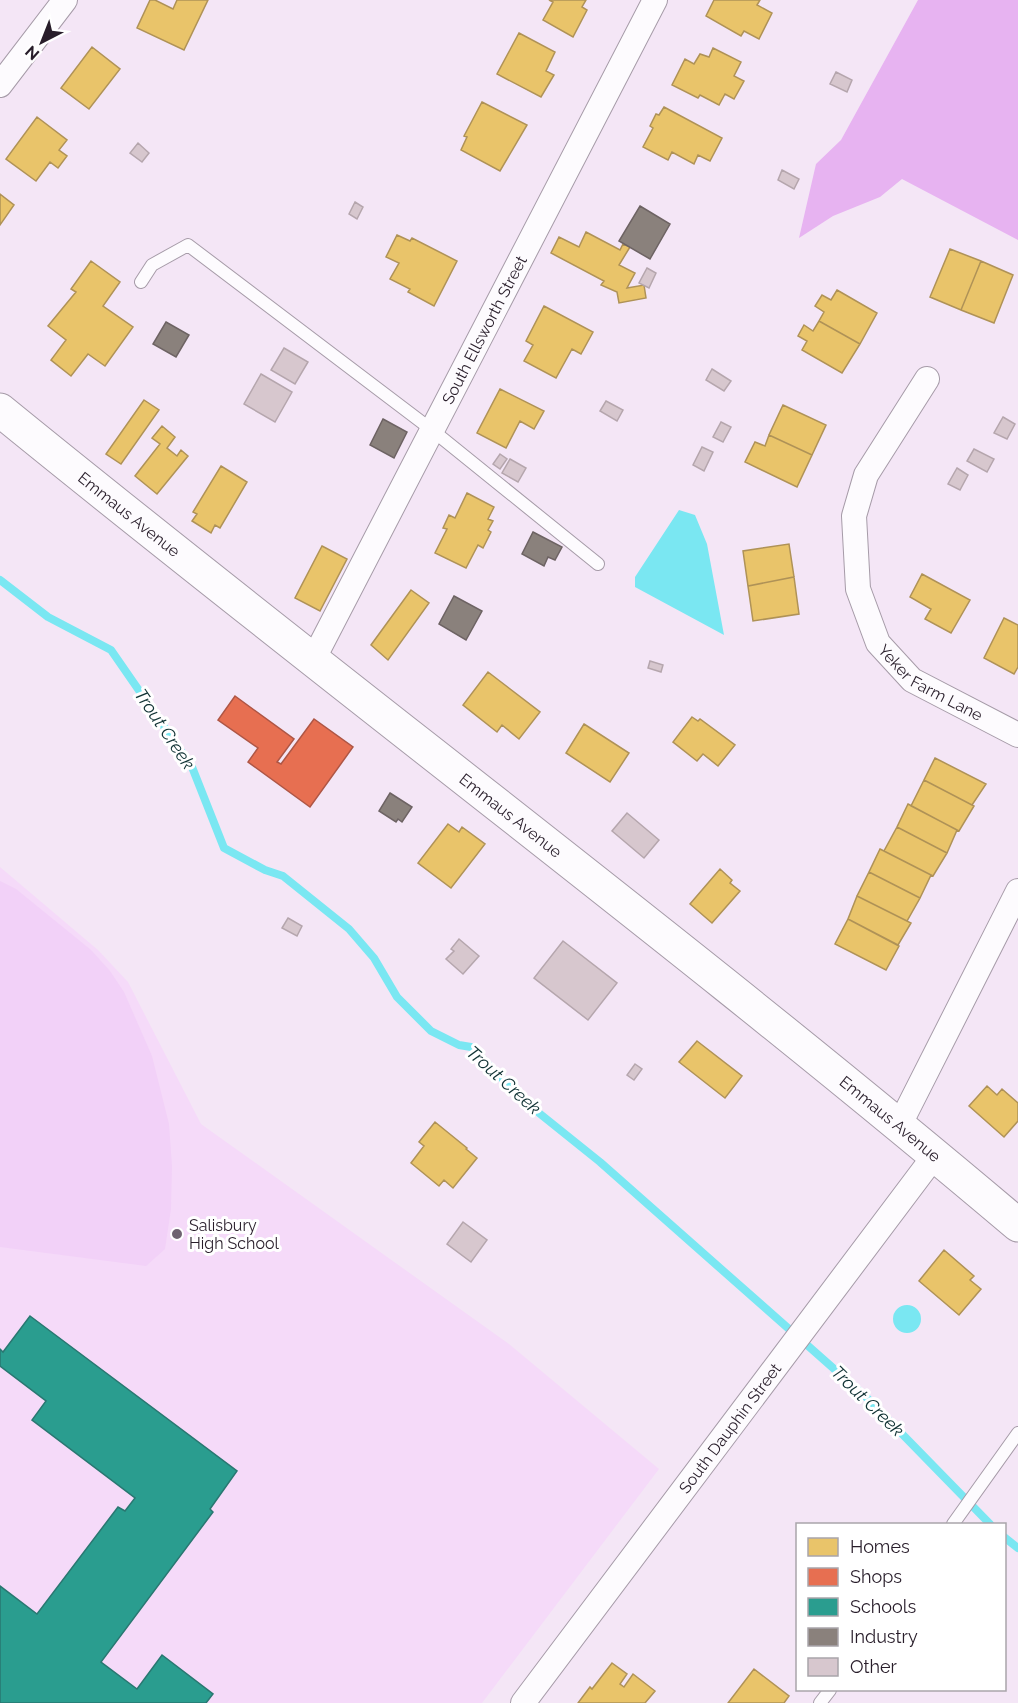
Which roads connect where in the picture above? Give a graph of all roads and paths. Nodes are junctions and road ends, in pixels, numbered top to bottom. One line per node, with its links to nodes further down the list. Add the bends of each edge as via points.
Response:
1 (65, 0): 3 (street)
2 (655, 0): 7 (street, South Ellsworth Street)
3 (0, 85)
4 (141, 282): 7 (lane, via 152,265 188,245)
5 (927, 379): 10 (street, Yeker Farm Lane, via 866,476 854,516 858,589 878,643 912,680)
6 (0, 410): 9 (main road, Emmaus Avenue)
7 (432, 430): 8 (lane); 9 (street, South Ellsworth Street)
8 (597, 564)
9 (313, 660): 12 (main road, Emmaus Avenue)
10 (1018, 735)
11 (1015, 903): 12 (street)
12 (899, 1126): 13 (main road, Emmaus Avenue)
13 (935, 1155): 14 (main road, Emmaus Avenue); 17 (street, South Dauphin Street)
14 (1018, 1225)
15 (1018, 1433): 16 (lane)
16 (957, 1520)
17 (523, 1703)

